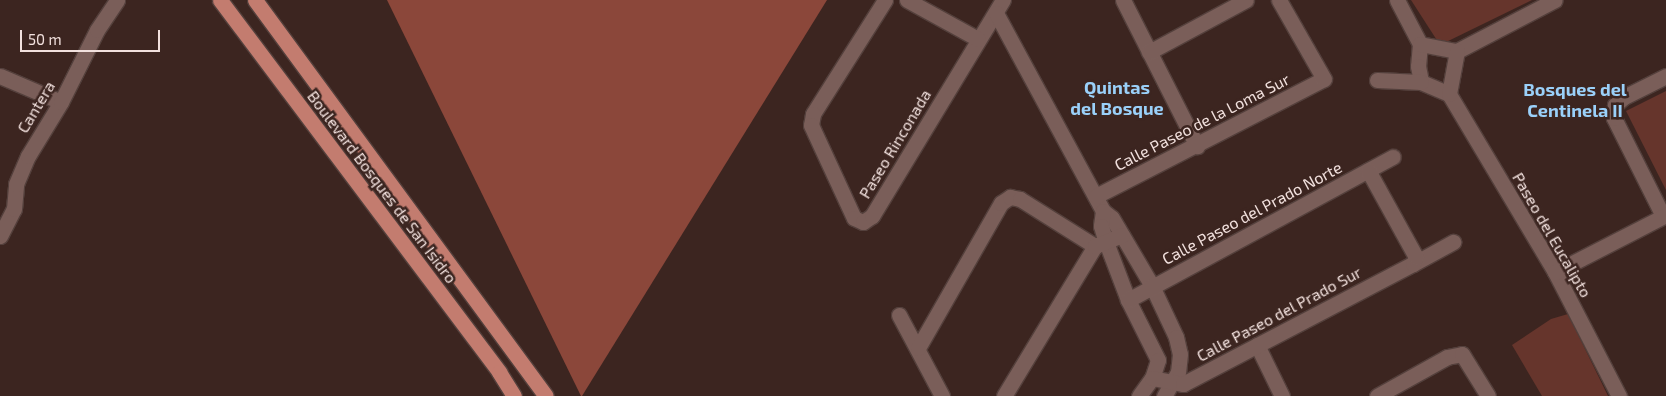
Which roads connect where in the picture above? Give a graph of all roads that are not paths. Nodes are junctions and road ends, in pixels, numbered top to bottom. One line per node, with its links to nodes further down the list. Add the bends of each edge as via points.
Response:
1 (116, 0): 21 (street, Cantera)
2 (220, 0): 41 (main road, Boulevard Bosques de San Isidro)
3 (255, 0): 42 (main road, Boulevard Bosques de San Isidro)
4 (885, 0): 12 (street, Paseo Rinconada, via 813,114 811,125 854,218 863,222 872,216)
5 (907, 0): 12 (street)
6 (1123, 0): 15 (street)
7 (1246, 0): 15 (street)
8 (1279, 0): 22 (street, Calle Paseo de la Loma Sur, via 1324,79)
9 (1397, 0): 13 (street)
10 (1555, 0): 14 (street)
11 (999, 6): 12 (street, Paseo Rinconada); 25 (street)
12 (978, 39)
13 (1420, 44): 14 (street); 19 (street, via 1418,66)
14 (1457, 51): 20 (street)
15 (1149, 52): 22 (street)
16 (0, 76): 21 (street)
17 (1666, 76): 27 (street, via 1624,97 1615,105 1614,118)
18 (1377, 80): 19 (street)
19 (1422, 82): 20 (street)
20 (1450, 94): 33 (street, Paseo del Eucalipto)
21 (61, 102): 29 (street, Cantera, via 28,156 16,184 14,210)
22 (1197, 146): 25 (street, Calle Paseo de la Loma Sur)
23 (1393, 157): 24 (street, Calle Paseo del Prado Norte)
24 (1368, 170): 32 (street); 34 (street, Calle Paseo del Prado Norte)
25 (1096, 196): 26 (street)
26 (1103, 211): 28 (street, via 1112,218); 31 (street)
27 (1665, 215): 33 (street)
28 (1122, 235): 31 (street); 34 (street)
29 (0, 236)
30 (1453, 242): 32 (street, Calle Paseo del Prado Sur)
31 (1101, 244): 35 (street); 38 (street, via 1020,199 1010,197 1001,204); 44 (street)
32 (1415, 260): 37 (street, Calle Paseo del Prado Sur)
33 (1554, 272): 50 (street, Paseo del Eucalipto)
34 (1152, 286): 35 (street, Calle Paseo del Prado Norte); 40 (street, via 1176,336 1179,363)
35 (1128, 300): 39 (street, via 1155,350 1158,360)
36 (899, 315): 38 (street)
37 (1257, 345): 40 (street, Calle Paseo del Prado Sur, via 1183,384); 47 (street)
38 (918, 348): 43 (street)
39 (1152, 378): 40 (street, Calle Paseo del Prado Sur); 45 (street)
40 (1172, 382): 46 (street)
41 (514, 396)
42 (546, 396)
43 (942, 396)
44 (1004, 396)
45 (1140, 396)
46 (1164, 396)
47 (1282, 396)
48 (1377, 396): 49 (street, via 1447,357 1462,354)
49 (1488, 396)
50 (1619, 396)

